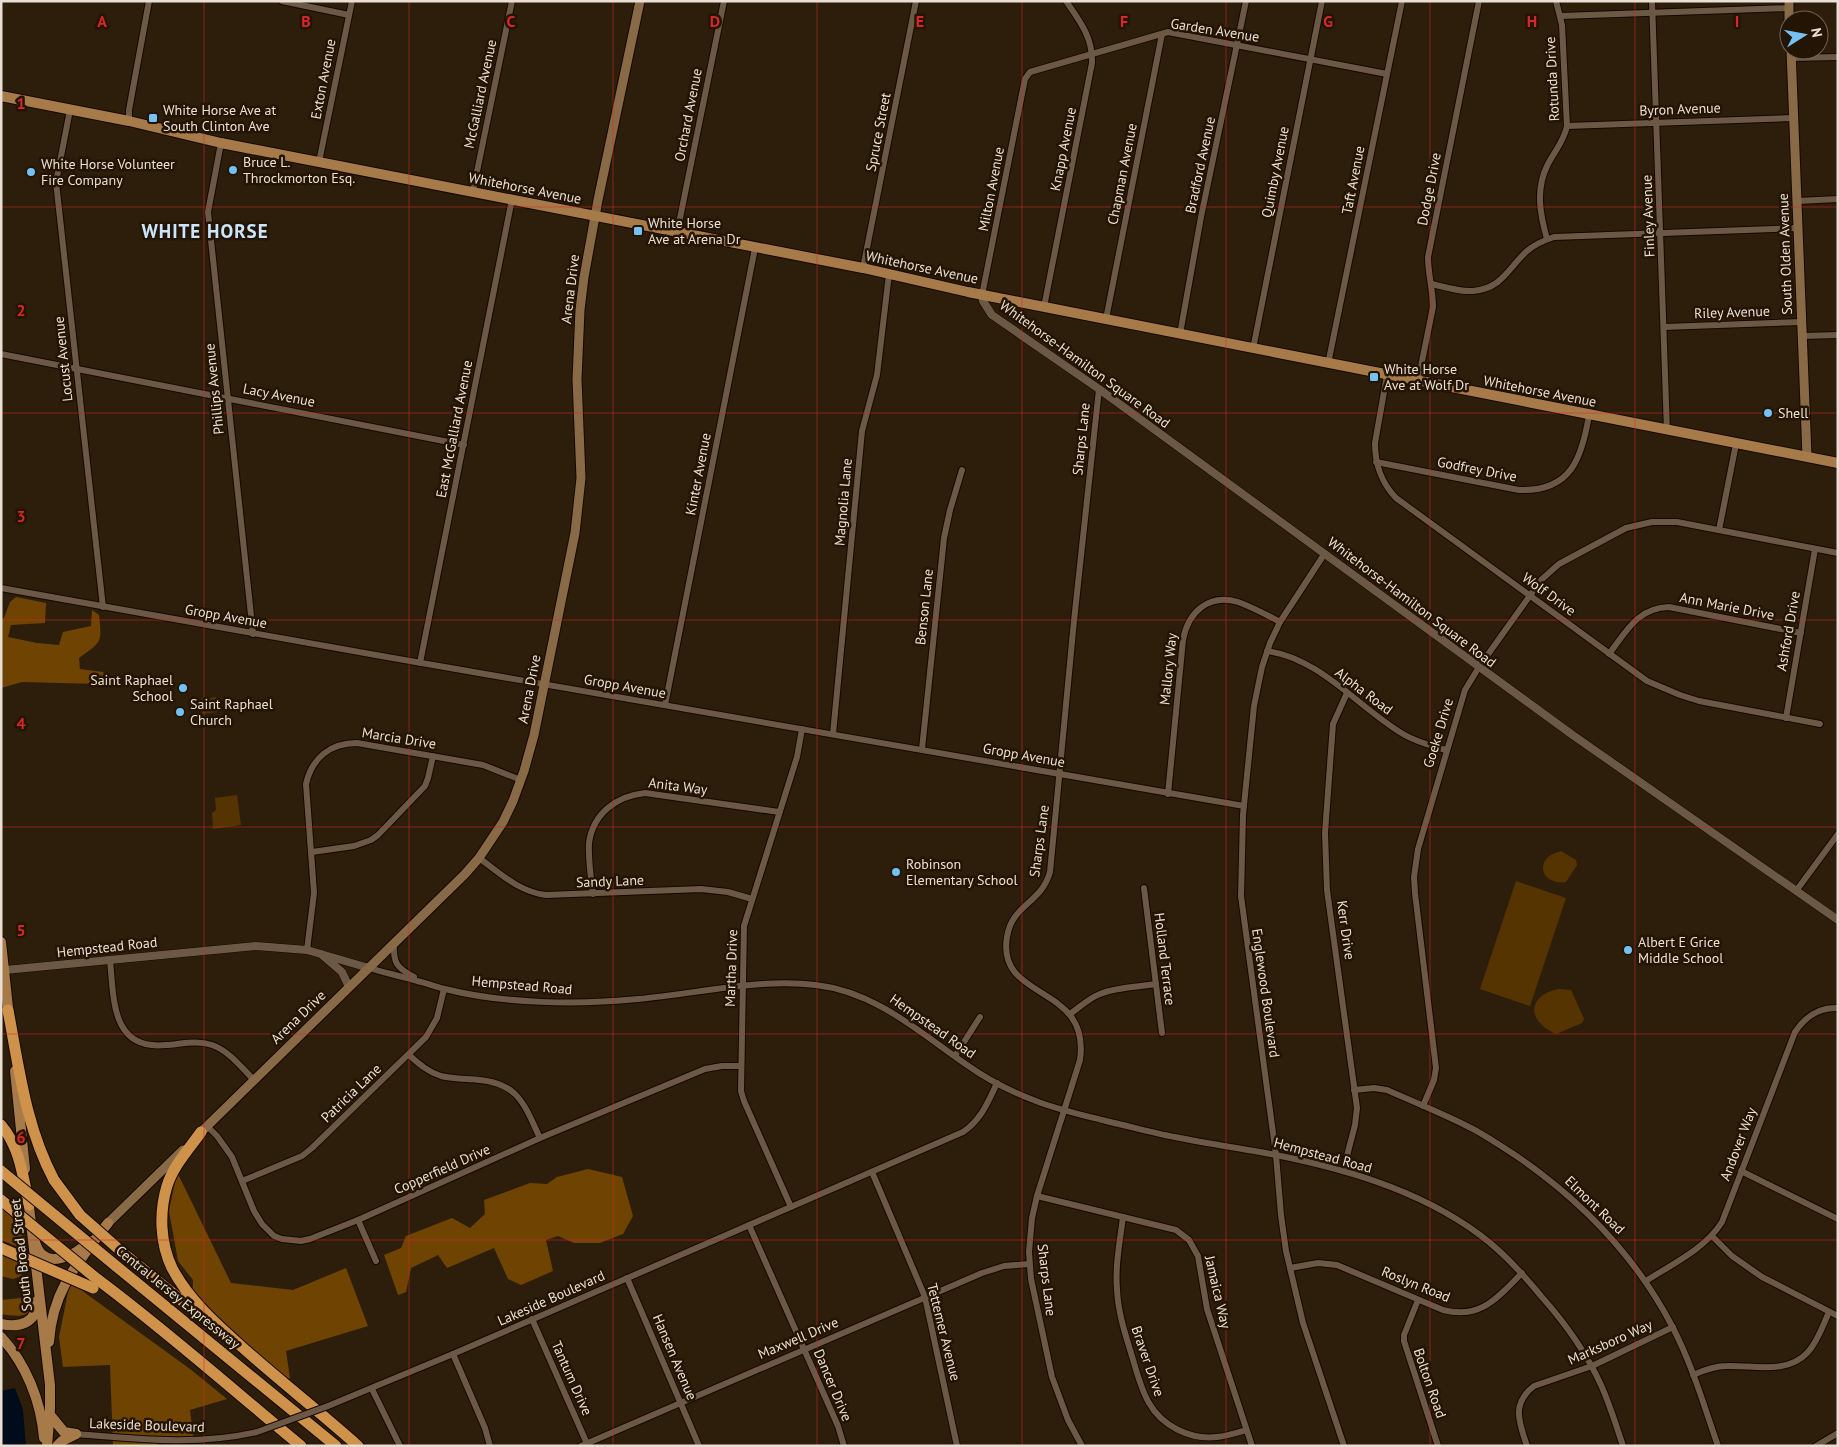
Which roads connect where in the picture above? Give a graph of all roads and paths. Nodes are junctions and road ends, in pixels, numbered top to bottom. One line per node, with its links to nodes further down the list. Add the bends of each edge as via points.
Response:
1 (149, 1): 29 (street)
2 (282, 1): 17 (street)
3 (352, 1): 17 (street, Exton Avenue)
4 (512, 1): 34 (street, McGalliard Avenue)
5 (640, 1): 38 (main road, Arena Drive)
6 (724, 1): 40 (street, Orchard Avenue)
7 (916, 1): 44 (street, Spruce Street)
8 (1066, 1): 21 (street, Knapp Avenue, via 1085,27)
9 (1246, 1): 20 (street, Bradford Avenue)
10 (1322, 1): 22 (street, Quimby Avenue)
11 (1402, 1): 24 (street, Taft Avenue)
12 (1479, 1): 46 (street, Dodge Drive, via 1428,257)
13 (1556, 1): 18 (street, Rotunda Drive)
14 (1652, 1): 16 (street, Finley Avenue)
15 (1789, 4): 16 (street)
16 (1653, 13): 18 (street); 30 (street, Finley Avenue)
17 (349, 15): 33 (street, Exton Avenue)
18 (1561, 16): 31 (street, Rotunda Drive)
19 (1162, 34): 20 (street, Garden Avenue, via 1168,32); 21 (street, Garden Avenue); 49 (street, Chapman Avenue)
20 (1237, 45): 22 (street, Garden Avenue); 52 (street, Bradford Avenue)
21 (1093, 53): 25 (street, Garden Avenue, via 1030,72); 48 (street, Knapp Avenue)
22 (1310, 59): 24 (street, Garden Avenue); 55 (street, Quimby Avenue)
23 (1791, 60): 28 (main road, South Olden Avenue)
24 (1387, 74): 57 (street, Taft Avenue)
25 (1023, 88): 47 (street, Milton Avenue)
26 (1, 96): 27 (main road, Whitehorse Avenue)
27 (70, 110): 29 (main road, Whitehorse Avenue); 58 (street, Locust Avenue, via 56,182)
28 (1793, 118): 30 (street, Byron Avenue); 37 (main road, South Olden Avenue)
29 (129, 121): 32 (main road, Whitehorse Avenue)
30 (1658, 122): 31 (street, Byron Avenue); 41 (street, Finley Avenue)
31 (1567, 126): 42 (street, Rotunda Drive, via 1565,136 1548,165 1540,191 1540,215)
32 (221, 143): 33 (main road, Whitehorse Avenue); 62 (street, Phillips Avenue, via 208,212)
33 (320, 162): 34 (main road, Whitehorse Avenue)
34 (473, 191): 35 (main road, Whitehorse Avenue)
35 (512, 199): 38 (main road, Whitehorse Avenue); 66 (street, East McGalliard Avenue)
36 (1838, 199): 37 (street)
37 (1797, 201): 39 (main road, South Olden Avenue)
38 (595, 216): 40 (main road, Whitehorse Avenue); 85 (main road, Arena Drive, via 584,277 578,344 579,506)
39 (1798, 228): 41 (street); 50 (main road, South Olden Avenue)
40 (677, 233): 43 (main road, Whitehorse Avenue)
41 (1661, 234): 42 (street); 51 (street, Finley Avenue)
42 (1547, 239): 46 (street, via 1526,252 1500,281 1483,290 1462,291)
43 (755, 248): 44 (main road, Whitehorse Avenue); 87 (street, Kinter Avenue)
44 (863, 268): 45 (main road, Whitehorse Avenue)
45 (889, 274): 47 (main road, Whitehorse Avenue); 91 (street, Magnolia Lane, via 876,375 862,431)
46 (1432, 284): 60 (street, Dodge Drive, via 1433,308)
47 (982, 295): 48 (main road, Whitehorse Avenue); 61 (street, Whitehorse-Hamilton Square Road, via 992,315)
48 (1044, 307): 49 (main road, Whitehorse Avenue)
49 (1106, 319): 52 (main road, Whitehorse Avenue)
50 (1802, 322): 51 (street, Riley Avenue); 54 (main road, South Olden Avenue)
51 (1664, 327): 64 (street, Finley Avenue)
52 (1180, 334): 55 (main road, Whitehorse Avenue)
53 (1838, 335): 54 (street)
54 (1803, 336): 67 (main road, South Olden Avenue)
55 (1253, 349): 57 (main road, Whitehorse Avenue)
56 (1, 354): 58 (street, Lacy Avenue)
57 (1328, 364): 59 (main road, Whitehorse Avenue)
58 (77, 368): 62 (street, Lacy Avenue); 77 (street, Locust Avenue)
59 (1387, 375): 60 (main road, Whitehorse Avenue); 68 (street, Wolf Drive, via 1375,444)
60 (1418, 381): 63 (main road, Whitehorse Avenue)
61 (1099, 389): 73 (street, Whitehorse-Hamilton Square Road); 95 (street, Sharps Lane)
62 (227, 397): 66 (street, Lacy Avenue); 80 (street, Phillips Avenue)
63 (1589, 415): 64 (main road, Whitehorse Avenue); 68 (street, Godfrey Drive, via 1583,448 1574,466 1559,480 1540,489 1519,490)
64 (1667, 430): 65 (main road, Whitehorse Avenue)
65 (1736, 444): 67 (main road, Whitehorse Avenue); 71 (street)
66 (464, 445): 83 (street, East McGalliard Avenue)
67 (1807, 456): 69 (main road, Whitehorse Avenue)
68 (1376, 462): 76 (street, Wolf Drive, via 1383,481 1396,498)
69 (1838, 463)
70 (962, 470): 92 (street, Benson Lane, via 944,538)
71 (1719, 530): 72 (street, Goeke Drive); 76 (street, Goeke Drive, via 1666,522 1626,528 1559,564 1541,580)
72 (1815, 549): 74 (street, Goeke Drive); 79 (street, Ashford Drive)
73 (1325, 553): 78 (street, Englewood Boulevard); 84 (street, Whitehorse-Hamilton Square Road)
74 (1838, 553)
75 (1, 588): 77 (street, Gropp Avenue)
76 (1530, 596): 82 (street, Wolf Drive); 84 (street, Goeke Drive)
77 (103, 607): 80 (street, Gropp Avenue)
78 (1280, 622): 81 (street, Englewood Boulevard); 97 (street, Mallory Way, via 1238,602 1226,600 1207,604 1193,613 1183,640)
79 (1801, 633): 82 (street, Ann Marie Drive, via 1660,607 1637,618); 88 (street, Ashford Drive)
80 (253, 634): 83 (street, Gropp Avenue)
81 (1267, 651): 86 (street, Alpha Road, via 1284,654 1309,666); 98 (street, Englewood Boulevard, via 1257,685)
82 (1609, 654): 88 (street, Wolf Drive, via 1647,681 1680,696)
83 (420, 663): 85 (street, Gropp Avenue)
84 (1479, 667): 93 (street, Goeke Drive, via 1465,690); 104 (street, Whitehorse-Hamilton Square Road)
85 (544, 685): 87 (street, Gropp Avenue); 96 (main road, Arena Drive)
86 (1347, 694): 93 (street, Alpha Road, via 1405,736); 130 (street, Kerr Drive, via 1333,724 1324,833 1327,890)
87 (665, 705): 90 (street, Gropp Avenue)
88 (1786, 718): 89 (street, Wolf Drive)
89 (1820, 724)
90 (802, 729): 91 (street, Gropp Avenue); 99 (street, Martha Drive)
91 (833, 734): 92 (street, Gropp Avenue)
92 (922, 749): 95 (street, Gropp Avenue)
93 (1446, 750): 131 (street, Goeke Drive, via 1418,849 1414,877 1436,1068)
94 (433, 756): 96 (street, Marcia Drive, via 483,765); 101 (street, via 425,786 378,835 363,844); 101 (street, Marcia Drive, via 357,743 338,745 322,754 311,768 306,784)
95 (1060, 774): 97 (street, Gropp Avenue); 122 (street, Sharps Lane, via 1048,880 1012,922 1006,948 1010,964 1021,979)
96 (521, 780): 102 (main road, Arena Drive, via 503,822)
97 (1168, 794): 98 (street, Gropp Avenue)
98 (1244, 806): 136 (street, Englewood Boulevard, via 1240,872 1243,920)
99 (780, 812): 105 (street, Anita Way, via 645,793 625,797 608,807 591,833); 106 (street, Martha Drive)
100 (1838, 834): 104 (street)
101 (312, 852): 110 (street, Marcia Drive, via 314,893)
102 (479, 858): 105 (street, Sandy Lane, via 527,891 546,895); 109 (main road, Arena Drive)
103 (1144, 888): 116 (street, Holland Terrace)
104 (1796, 891): 107 (street, Whitehorse-Hamilton Square Road)
105 (592, 894): 106 (street, Sandy Lane, via 700,889)
106 (752, 899): 117 (street, Martha Drive, via 744,926)
107 (1838, 920)
108 (1, 942): 114 (main road, South Broad Street)
109 (394, 944): 113 (main road, Arena Drive); 115 (street, via 393,955 398,967)
110 (307, 950): 111 (street, Hempstead Road); 112 (street, Hempstead Road, via 256,946)
111 (320, 953): 113 (street, Hempstead Road); 118 (street, via 342,972)
112 (110, 960): 114 (street, Hempstead Road); 128 (street, via 116,1014 130,1038 155,1046 196,1042 213,1045 231,1057)
113 (369, 968): 115 (street, Hempstead Road); 118 (main road, Arena Drive)
114 (3, 970): 121 (main road, South Broad Street)
115 (421, 982): 119 (street, Hempstead Road)
116 (1156, 984): 122 (street, via 1100,994); 124 (street, Holland Terrace)
117 (742, 986): 119 (street, Hempstead Road, via 642,999 580,1002 511,999); 126 (street, Hempstead Road, via 797,984 848,991 897,1014); 127 (street, Martha Drive)
118 (349, 987): 128 (main road, Arena Drive)
119 (444, 989): 125 (street, Patricia Lane, via 433,1027)
120 (1838, 1008): 139 (street, Andover Way, via 1814,1013 1795,1032)
121 (8, 1010): 144 (main road, South Broad Street); 172 (highway, bridge, via 29,1115 54,1180 80,1215)
122 (1070, 1014): 132 (street, Sharps Lane, via 1079,1031 1082,1050)
123 (980, 1017): 126 (street)
124 (1162, 1033)
125 (409, 1055): 135 (street, via 424,1068 441,1076 494,1082 510,1090 522,1103); 141 (street, Patricia Lane, via 302,1156)
126 (955, 1056): 129 (street, Hempstead Road)
127 (741, 1066): 135 (street, Copperfield Drive, via 705,1069); 145 (street, Martha Drive, via 744,1101)
128 (253, 1079): 134 (main road, Arena Drive)
129 (997, 1083): 132 (street, Hempstead Road); 140 (street, Lakeside Boulevard, via 982,1114 969,1129)
130 (1354, 1090): 131 (street, Elmont Road, via 1382,1089); 138 (street, Kerr Drive, via 1356,1120)
131 (1423, 1106): 159 (street, Elmont Road, via 1468,1126 1541,1172 1603,1227)
132 (1064, 1110): 136 (street, Hempstead Road, via 1174,1137); 142 (street, Sharps Lane)
133 (1, 1125): 144 (highway, via 10,1136 19,1158)
134 (204, 1129): 141 (street, Copperfield Drive, via 217,1136 232,1157); 149 (main road, Arena Drive); 172 (highway, via 171,1174 167,1185 162,1210 166,1252 185,1290)
135 (540, 1138): 148 (street, Copperfield Drive)
136 (1276, 1155): 138 (street, Hempstead Road); 156 (street, Englewood Boulevard)
137 (1, 1171): 187 (highway, Central Jersey Expressway, bridge)
138 (1343, 1171): 157 (street, Hempstead Road, via 1396,1190 1458,1220)
139 (1741, 1171): 147 (street); 152 (street, Andover Way, via 1722,1222)
140 (872, 1172): 145 (street, Lakeside Boulevard); 162 (street, Tettemer Avenue)
141 (242, 1181): 148 (street, Copperfield Drive, via 262,1224 282,1239 310,1239)
142 (1037, 1196): 146 (street, Jamaica Way); 155 (street, Sharps Lane, via 1029,1236)
143 (1, 1200): 160 (highway, bridge)
144 (29, 1205): 151 (main road, South Broad Street)
145 (791, 1207): 150 (street, Lakeside Boulevard)
146 (1123, 1217): 179 (street, Jamaica Way, via 1176,1230 1195,1248 1207,1309); 179 (street, Braver Drive, via 1117,1271 1118,1305 1149,1404 1163,1421 1193,1436 1215,1438)
147 (1838, 1219)
148 (358, 1220): 154 (street)
149 (108, 1223): 151 (main road, via 85,1246 56,1259 40,1252); 175 (main road, via 71,1271 56,1302 50,1332)
150 (749, 1226): 158 (street, Lakeside Boulevard); 170 (street, Dancer Drive)
151 (32, 1229): 161 (main road, South Broad Street)
152 (1712, 1236): 159 (street, Andover Way); 164 (street, via 1746,1267)
153 (1, 1248): 160 (highway, bridge)
154 (376, 1261)
155 (1029, 1264): 162 (street, Maxwell Drive, via 992,1269); 194 (street, Sharps Lane, via 1052,1378)
156 (1290, 1268): 163 (street, Roslyn Road, via 1318,1263 1337,1265); 196 (street, Englewood Boulevard, via 1303,1323)
157 (1522, 1273): 163 (street, Roslyn Road, via 1488,1305 1470,1312 1451,1312); 173 (street, Hempstead Road, via 1563,1322)
158 (627, 1278): 166 (street, Lakeside Boulevard); 177 (street, Hansen Avenue)
159 (1646, 1282): 168 (street, Elmont Road)
160 (96, 1284): 186 (highway, via 163,1335 178,1342)
161 (38, 1290): 167 (main road, via 36,1311 29,1321 18,1326); 175 (main road, South Broad Street)
162 (925, 1297): 170 (street, Maxwell Drive); 193 (street, Tettemer Avenue)
163 (1418, 1300): 197 (street, Bolton Road, via 1404,1341)
164 (1829, 1312): 165 (street); 174 (street, via 1813,1345 1794,1362 1776,1367 1714,1367)
165 (1838, 1316)
166 (532, 1319): 171 (street, Lakeside Boulevard); 183 (street, Tantum Drive)
167 (1, 1324)
168 (1673, 1327): 173 (street, Marksboro Way); 174 (street, Elmont Road)
169 (1, 1337): 184 (main road, South Broad Street, via 30,1383 41,1416)
170 (804, 1349): 177 (street, Maxwell Drive); 192 (street, Dancer Drive)
171 (453, 1354): 176 (street, Lakeside Boulevard); 190 (street)
172 (261, 1364): 188 (highway)
173 (1592, 1366): 198 (street, Marksboro Way, via 1534,1386 1523,1396 1518,1419); 199 (street, Hempstead Road)
174 (1693, 1374): 200 (street, Elmont Road)
175 (50, 1385): 178 (main road, South Broad Street)
176 (372, 1388): 182 (street, Lakeside Boulevard, bridge, via 257,1432); 189 (street)
177 (681, 1403): 183 (street, Maxwell Drive); 191 (street, Hansen Avenue)
178 (50, 1415): 181 (main road, via 64,1432); 184 (main road, South Broad Street)
179 (1246, 1430): 195 (street, Jamaica Way)
180 (1838, 1433): 201 (street)
181 (76, 1434): 182 (street, Lakeside Boulevard); 185 (main road)
182 (206, 1443)
183 (585, 1445)
184 (46, 1446)
185 (57, 1446)
186 (301, 1446)
187 (336, 1446)
188 (358, 1446)
189 (400, 1446)
190 (490, 1446)
191 (700, 1446)
192 (844, 1446)
193 (956, 1446)
194 (1082, 1446)
195 (1252, 1446)
196 (1344, 1446)
197 (1438, 1446)
198 (1528, 1446)
199 (1623, 1446)
200 (1718, 1446)
201 (1816, 1446)

